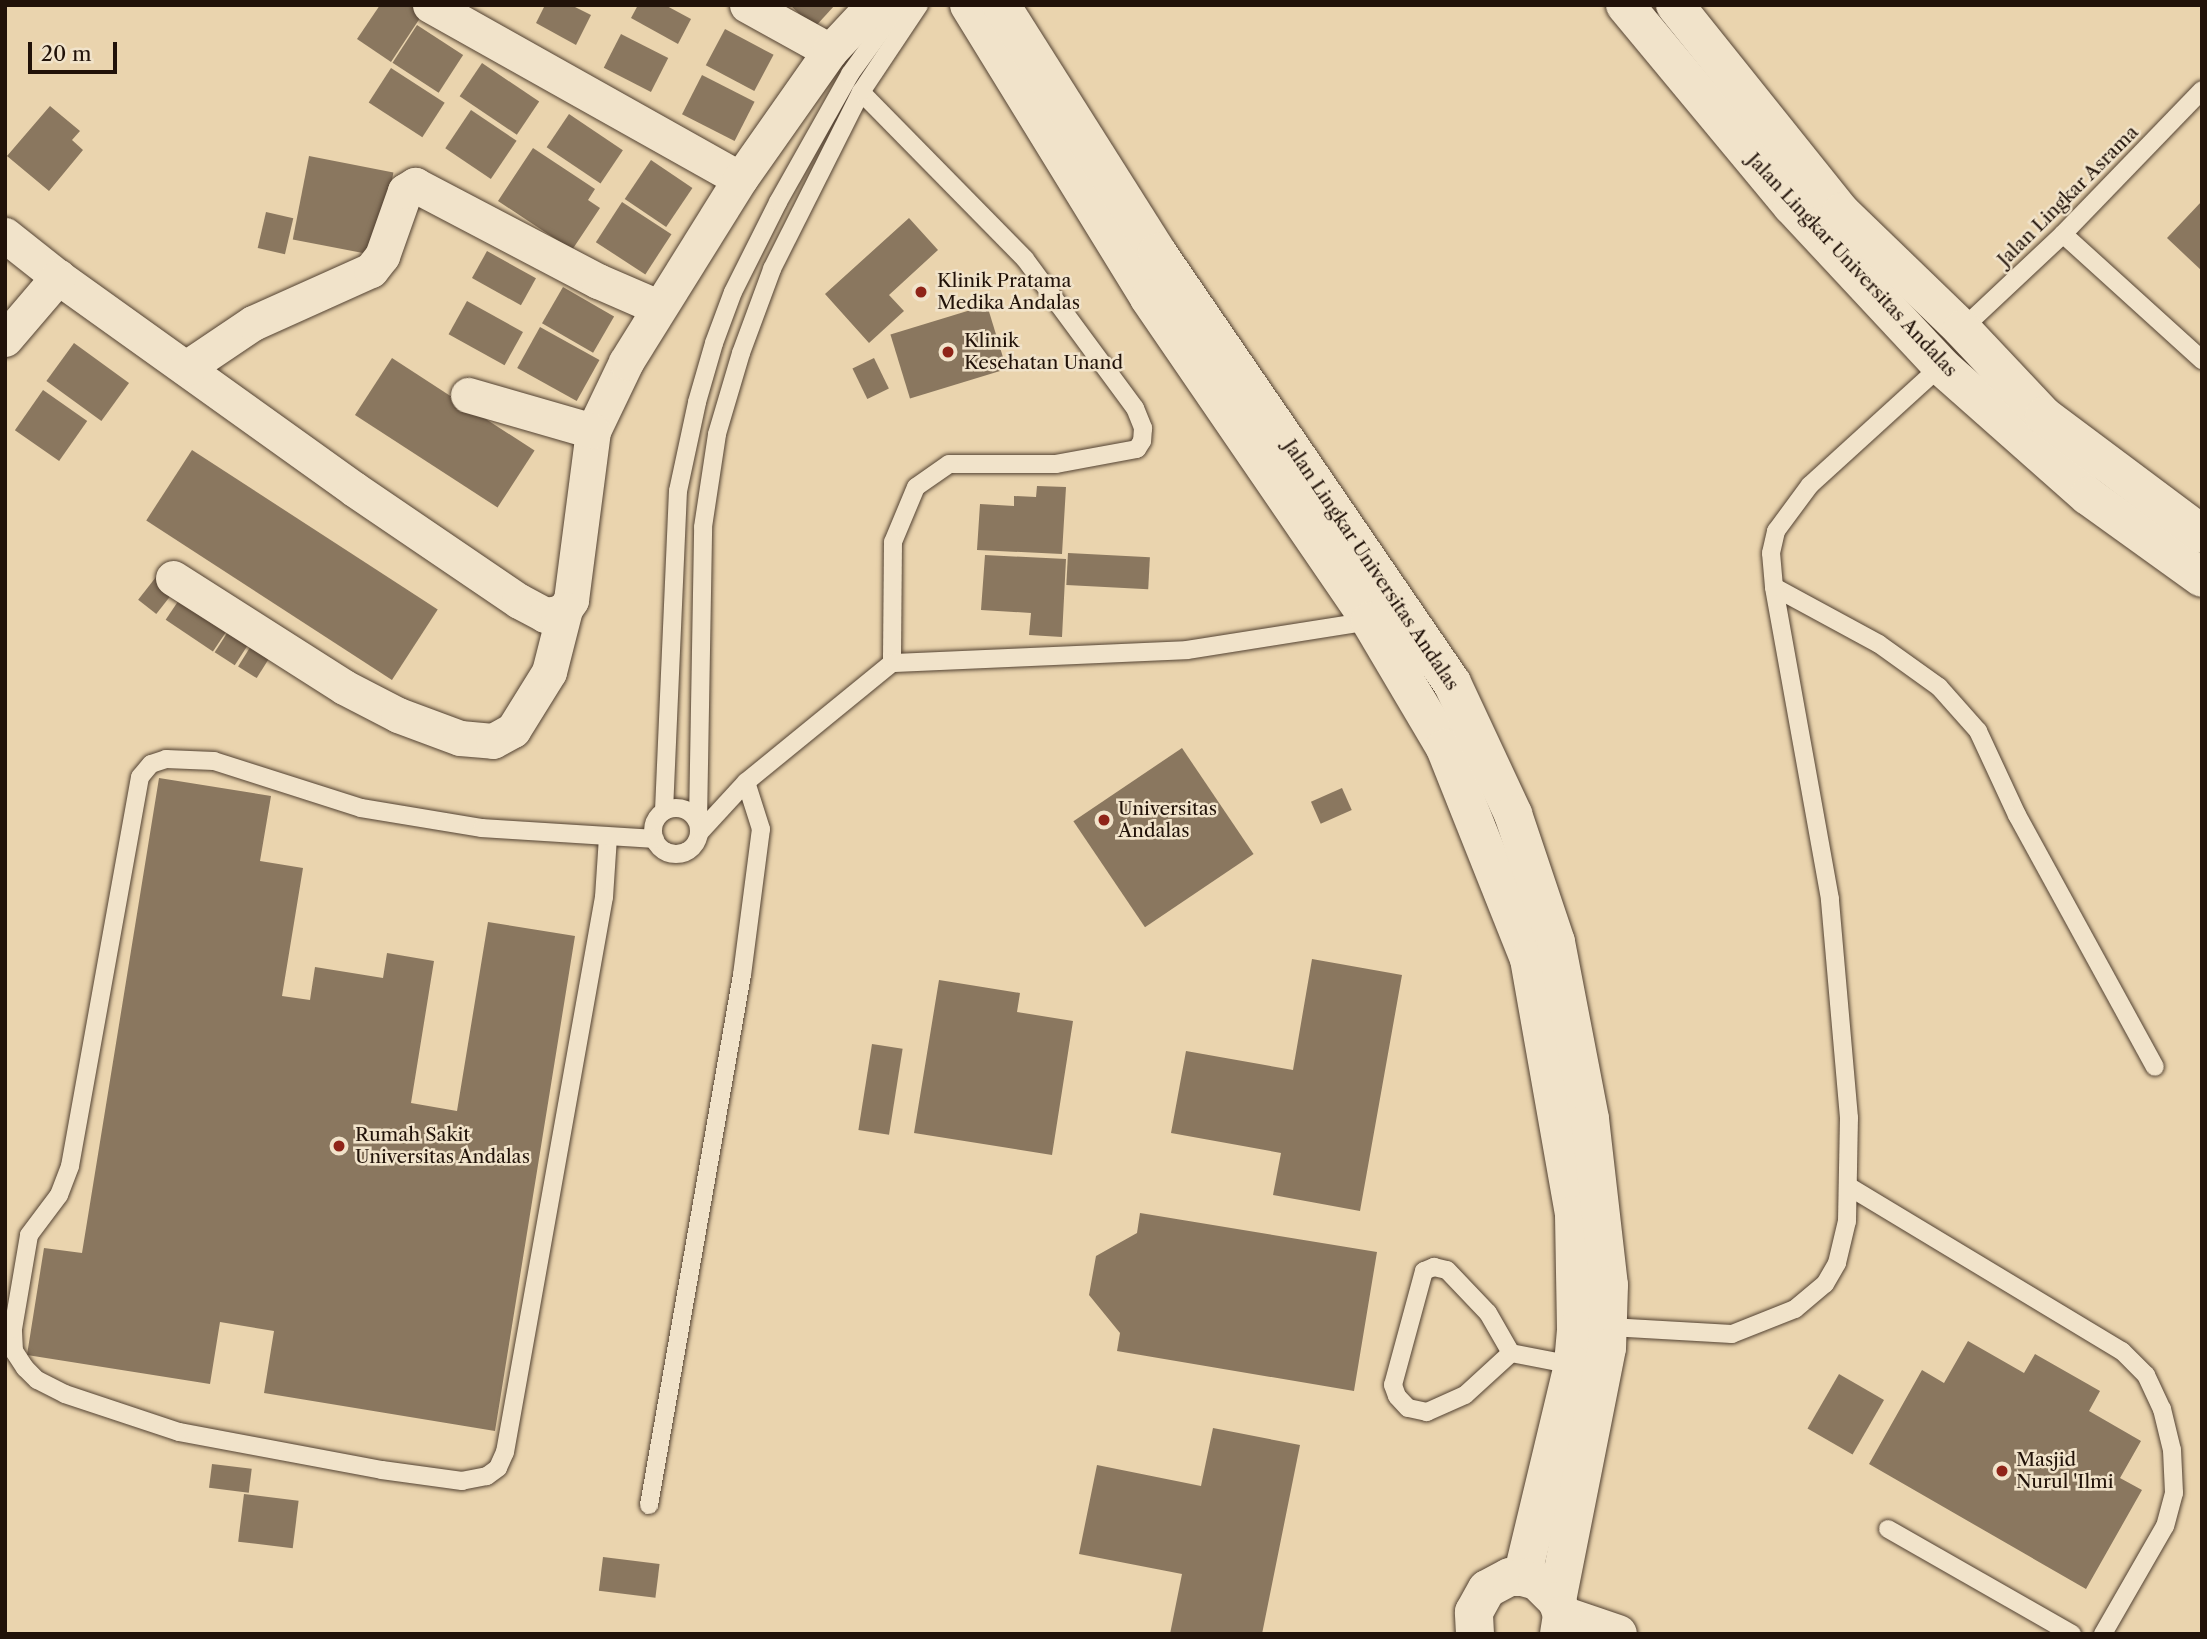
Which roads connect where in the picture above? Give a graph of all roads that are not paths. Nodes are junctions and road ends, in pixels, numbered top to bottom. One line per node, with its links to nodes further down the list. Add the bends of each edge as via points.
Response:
1 (430, 5): 13 (street)
2 (747, 5): 10 (street)
3 (873, 5): 10 (street)
4 (900, 5): 35 (lane, via 850,74 778,202 733,292 696,402 678,491)
5 (919, 5): 12 (lane)
6 (969, 5): 25 (street, Jalan Lingkar Universitas Andalas, via 1149,298)
7 (1001, 5): 25 (street, Jalan Lingkar Universitas Andalas)
8 (1675, 5): 18 (street, Jalan Lingkar Universitas Andalas, via 1841,212)
9 (1642, 12): 21 (street, Jalan Lingkar Universitas Andalas, via 1792,206)
10 (830, 51): 13 (street)
11 (2202, 90): 14 (lane, Jalan Lingkar Asrama)
12 (861, 92): 32 (lane, via 1025,259 1135,408 1143,428 1137,449 1056,464 949,464 916,487 893,542); 36 (lane, via 772,269 717,434 702,552)
13 (740, 179): 17 (street)
14 (2063, 234): 18 (lane, Jalan Lingkar Asrama); 20 (lane)
15 (5, 235): 16 (street)
16 (58, 277): 19 (street); 22 (street)
17 (658, 307): 22 (street, via 415,186 405,191 382,256 371,271 253,323); 24 (street)
18 (1962, 329): 26 (street, Jalan Lingkar Universitas Andalas, via 2044,416)
19 (5, 339)
20 (2202, 360)
21 (1941, 366): 28 (street, Jalan Lingkar Universitas Andalas, via 2088,496); 29 (lane, via 1810,485 1776,531 1771,553)
22 (186, 368): 30 (street, via 519,601 545,615)
23 (468, 395): 24 (street)
24 (593, 431): 30 (street, via 582,533 571,600)
25 (1287, 469): 31 (street, Jalan Lingkar Universitas Andalas); 34 (street, Jalan Lingkar Universitas Andalas, via 1452,683)
26 (2202, 534)
27 (173, 578): 30 (street, via 344,687 398,715 460,738 493,741 513,730 550,672)
28 (2202, 579)
29 (1774, 587): 39 (lane, via 1879,644 1939,687 1978,731 2017,815); 40 (lane, via 1830,899 1849,1118)
30 (565, 609)
31 (1370, 621): 32 (lane, via 1187,650); 34 (street, Jalan Lingkar Universitas Andalas, via 1445,748)
32 (892, 663): 33 (lane)
33 (746, 782): 36 (lane); 44 (lane, via 761,829 744,962)
34 (1483, 794): 41 (street, Jalan Lingkar Universitas Andalas, via 1513,814 1556,942 1590,1119); 43 (street, Jalan Lingkar Universitas Andalas, via 1529,959 1574,1215)
35 (664, 811): 36 (lane, via 683,808); 38 (lane, via 653,828)
36 (699, 827): 38 (lane, via 696,843 679,853 670,853)
37 (608, 837): 37 (lane, via 604,897 505,1452 498,1468 487,1476 462,1480 179,1432 65,1394 37,1380 25,1368 14,1351 13,1329 29,1235 60,1195 70,1166 140,777 151,764 166,759 214,761 361,808 482,828); 38 (lane)
38 (655, 839)
39 (2155, 1067)
40 (1849, 1186): 41 (lane, via 1837,1263 1825,1283 1795,1309 1732,1334); 51 (lane, via 2122,1350 2146,1375 2172,1450 2174,1493 2165,1526)
41 (1610, 1327): 47 (street, Jalan Lingkar Universitas Andalas)
42 (1511, 1353): 42 (lane, via 1488,1314 1447,1270 1434,1267 1424,1271 1393,1385 1408,1408 1427,1412 1465,1395); 43 (lane)
43 (1573, 1365): 46 (street, Jalan Lingkar Universitas Andalas)
44 (649, 1505)
45 (1888, 1529): 50 (lane)
46 (1522, 1577): 47 (street, via 1549,1589); 48 (street, via 1510,1577 1487,1589 1474,1612)
47 (1559, 1617): 49 (street)
48 (1475, 1634)
49 (1618, 1634)
50 (2072, 1634)
51 (2103, 1634)

